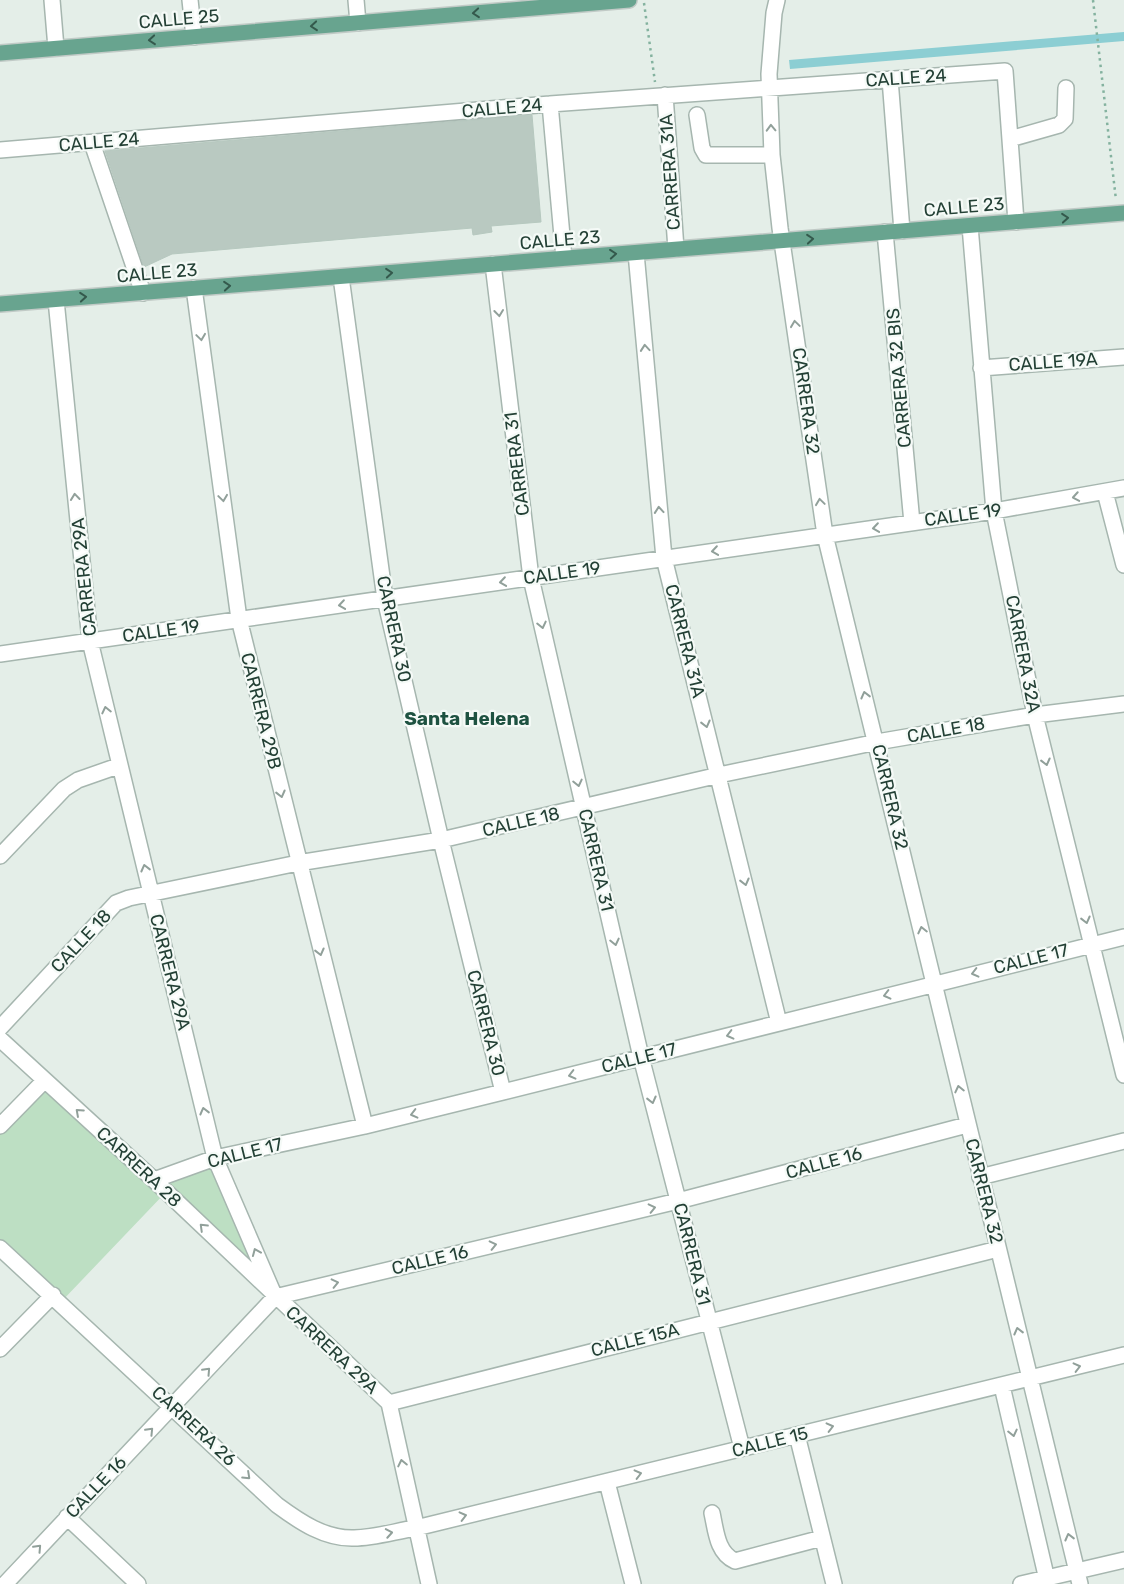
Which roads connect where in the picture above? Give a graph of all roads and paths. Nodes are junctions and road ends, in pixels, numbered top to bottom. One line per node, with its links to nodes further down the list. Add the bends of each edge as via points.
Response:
1 (52, 0): 11 (street)
2 (190, 0): 10 (street)
3 (356, 0): 9 (street)
4 (629, 0): 8 (main road, CALLE 25)
5 (644, 0): 16 (path)
6 (777, 0): 14 (street, CARRERA 32)
7 (1093, 0): 23 (path)
8 (507, 5): 9 (main road, CALLE 25, one-way to 9)
9 (358, 23): 10 (main road, CALLE 25, one-way to 10)
10 (194, 37): 11 (main road, CALLE 25, one-way to 11)
11 (56, 48): 12 (main road, CALLE 25)
12 (0, 53)
13 (890, 79): 14 (street, CALLE 24); 19 (street, CALLE 24, via 1004,71); 26 (street)
14 (769, 81): 16 (street, CALLE 24); 22 (street, CARRERA 32, one-way to 14)
15 (1066, 88): 19 (street, via 1065,119 1059,125)
16 (661, 95): 17 (street, CALLE 24); 29 (street, CARRERA 31A)
17 (550, 104): 20 (street, CALLE 24); 31 (street)
18 (697, 115): 22 (street, via 706,155)
19 (1010, 139): 24 (street)
20 (92, 144): 21 (street, CALLE 24); 35 (street)
21 (0, 150)
22 (772, 155): 28 (street, CARRERA 32)
23 (1121, 213): 24 (main road, CALLE 23, one-way to 23)
24 (1016, 222): 25 (main road, CALLE 23)
25 (970, 226): 26 (main road, CALLE 23); 39 (street, CARRERA 32A)
26 (902, 231): 27 (main road, CALLE 23)
27 (886, 232): 28 (main road, CALLE 23, one-way to 27); 43 (street, CARRERA 32 BIS)
28 (782, 241): 29 (main road, CALLE 23); 44 (street, CARRERA 32, one-way to 28)
29 (676, 249): 30 (main road, CALLE 23)
30 (636, 253): 31 (main road, CALLE 23, one-way to 30); 45 (street, CARRERA 31A, one-way to 30)
31 (564, 258): 32 (main road, CALLE 23)
32 (493, 264): 33 (main road, CALLE 23, one-way to 32); 47 (street, CARRERA 31, one-way to 47)
33 (342, 276): 34 (main road, CALLE 23, one-way to 33); 48 (street, CARRERA 30)
34 (194, 288): 35 (main road, CALLE 23); 49 (street, CARRERA 29B, one-way to 49)
35 (143, 292): 36 (main road, CALLE 23, one-way to 35)
36 (56, 300): 37 (main road, CALLE 23); 50 (street, CARRERA 29A, one-way to 36)
37 (0, 304)
38 (1124, 357): 39 (street, CALLE 19A)
39 (981, 368): 42 (street, CARRERA 32A)
40 (1124, 488): 41 (street, CALLE 19)
41 (1104, 492): 42 (street, CALLE 19, one-way to 42); 46 (street)
42 (994, 511): 43 (street, CALLE 19); 53 (street, CARRERA 32A)
43 (912, 523): 44 (street, CALLE 19, one-way to 44)
44 (825, 535): 45 (street, CALLE 19, one-way to 45); 54 (street, CARRERA 32, one-way to 44)
45 (664, 558): 47 (street, CALLE 19); 56 (street, CARRERA 31A, one-way to 56)
46 (1124, 565)
47 (531, 578): 48 (street, CALLE 19, one-way to 48); 57 (street, CARRERA 31, one-way to 57)
48 (385, 598): 49 (street, CALLE 19, one-way to 49); 58 (street, CARRERA 30)
49 (239, 619): 50 (street, CALLE 19); 60 (street, CARRERA 29B, one-way to 60)
50 (90, 641): 51 (street, CALLE 19); 55 (street, CARRERA 29A, one-way to 50)
51 (0, 654)
52 (1124, 704): 53 (street, CALLE 18)
53 (1034, 715): 54 (street, CALLE 18); 63 (street, CARRERA 32A, one-way to 63)
54 (877, 742): 56 (street, CALLE 18); 64 (street, CARRERA 32, one-way to 54)
55 (118, 766): 59 (street, via 78,780 64,790); 61 (street, CARRERA 29A, one-way to 55)
56 (719, 775): 57 (street, CALLE 18); 65 (street, CARRERA 31A, one-way to 65)
57 (584, 808): 58 (street, CALLE 18); 68 (street, CARRERA 31, one-way to 68)
58 (441, 840): 60 (street, CALLE 18); 71 (street, CARRERA 30)
59 (0, 856)
60 (298, 863): 61 (street, CALLE 18); 74 (street, CARRERA 29B, one-way to 74)
61 (152, 894): 66 (street, CALLE 18, via 116,903); 76 (street, CARRERA 29A, one-way to 61)
62 (1124, 937): 63 (street, CALLE 17)
63 (1092, 944): 64 (street, CALLE 17, one-way to 64); 69 (street, CARRERA 32A)
64 (934, 984): 65 (street, CALLE 17, one-way to 65); 72 (street, CARRERA 32, one-way to 64)
65 (779, 1022): 68 (street, CALLE 17, one-way to 68)
66 (0, 1028)
67 (0, 1039): 70 (street, CARRERA 28)
68 (641, 1057): 71 (street, CALLE 17, one-way to 71); 79 (street, CARRERA 31, one-way to 79)
69 (1124, 1075)
70 (44, 1081): 73 (street); 78 (street, CARRERA 28, one-way to 70)
71 (503, 1092): 74 (street, CALLE 17, one-way to 74)
72 (967, 1125): 77 (street, CARRERA 32); 79 (street, CALLE 16)
73 (0, 1126)
74 (364, 1126): 76 (street, CALLE 17)
75 (1124, 1141): 77 (street)
76 (215, 1158): 78 (street, CALLE 17); 83 (street, CARRERA 29A, one-way to 76)
77 (980, 1177): 81 (street, CARRERA 32)
78 (154, 1180): 83 (street, CARRERA 28, one-way to 78)
79 (678, 1201): 83 (street, CALLE 16, one-way to 79); 84 (street, CARRERA 31)
80 (0, 1248): 82 (street, CARRERA 26)
81 (998, 1249): 84 (street, CALLE 15A); 87 (street, CARRERA 32, one-way to 81)
82 (53, 1295): 85 (street); 90 (street, CARRERA 26)
83 (276, 1297): 89 (street, CARRERA 29A); 90 (street, CALLE 16, one-way to 83)
84 (709, 1322): 89 (street, CALLE 15A); 92 (street, CARRERA 31)
85 (0, 1349)
86 (1124, 1355): 87 (street, CALLE 15, one-way to 86)
87 (1030, 1379): 88 (street, CALLE 15); 99 (street, CARRERA 32, one-way to 87)
88 (1002, 1386): 91 (street, CALLE 15, one-way to 88); 100 (street, one-way to 100)
89 (389, 1403): 96 (street, CARRERA 29A, one-way to 89)
90 (173, 1407): 95 (street, CALLE 16, one-way to 90); 96 (street, CARRERA 26, one-way to 96, via 277,1505 302,1524 331,1535 354,1538)
91 (797, 1435): 92 (street, CALLE 15); 97 (street)
92 (742, 1448): 93 (street, CALLE 15, one-way to 92)
93 (607, 1482): 96 (street, CALLE 15, one-way to 93); 104 (street)
94 (712, 1513): 97 (street, via 721,1550 726,1558 735,1561)
95 (67, 1517): 101 (street, CALLE 16, one-way to 95); 102 (street)
96 (416, 1528): 103 (street, CARRERA 29A)
97 (822, 1538): 105 (street)
98 (1124, 1560): 99 (street)
99 (1079, 1578): 100 (street)
100 (1048, 1581): 106 (street)
101 (5, 1584)
102 (138, 1584)
103 (429, 1584)
104 (633, 1584)
105 (834, 1584)
106 (1021, 1584)

